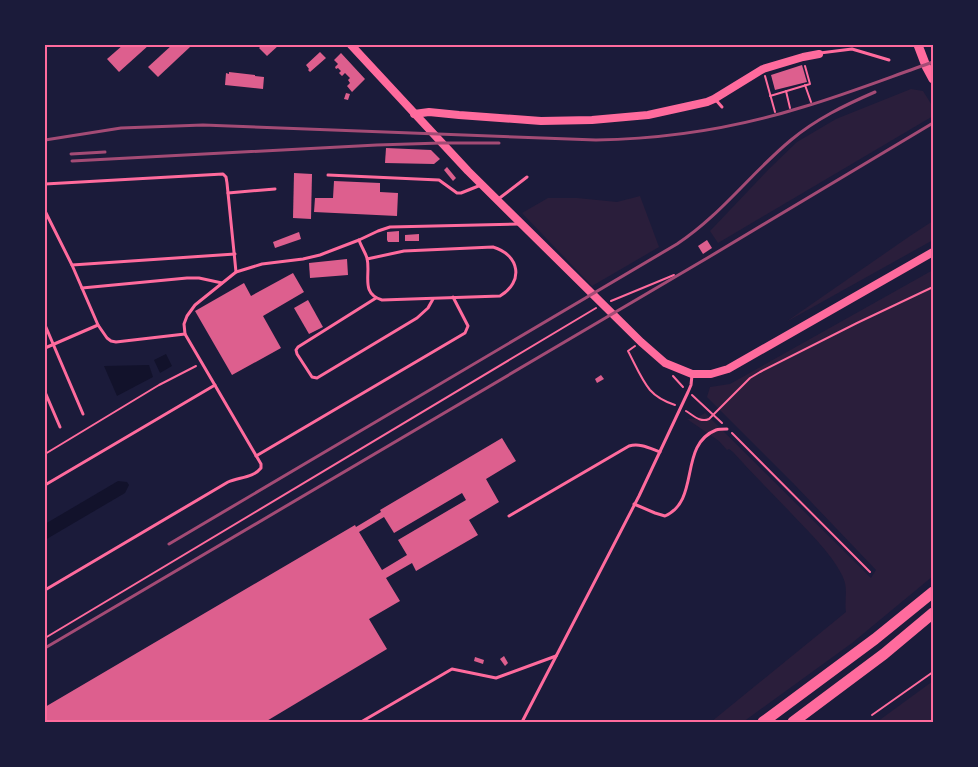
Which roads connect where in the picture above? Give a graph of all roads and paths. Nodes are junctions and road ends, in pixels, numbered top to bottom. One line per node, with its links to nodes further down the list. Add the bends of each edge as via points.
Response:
1 (351, 45): 16 (street)
2 (918, 45): 7 (main road)
3 (819, 54): 4 (street); 5 (lane, via 852,49)
4 (802, 57): 6 (street); 8 (path, via 810,84)
5 (889, 60)
6 (763, 69): 10 (path); 11 (street)
7 (933, 79)
8 (806, 85): 9 (path); 12 (path)
9 (786, 91): 10 (path); 14 (path)
10 (770, 96): 15 (path)
11 (714, 99): 13 (lane); 16 (street, via 648,115 592,120 541,121 429,112)
12 (811, 102)
13 (722, 107)
14 (790, 108)
15 (775, 112)
16 (414, 114): 20 (street)
17 (328, 176): 20 (lane, via 439,180 461,194)
18 (527, 177): 23 (lane)
19 (45, 184): 22 (lane, via 223,174)
20 (482, 185): 23 (street)
21 (275, 189): 22 (lane)
22 (228, 193): 28 (lane)
23 (497, 200): 25 (street)
24 (46, 213): 30 (lane)
25 (520, 224): 26 (lane, via 390,227); 39 (street)
26 (359, 240): 29 (lane); 31 (lane, via 320,255 262,264)
27 (933, 252): 47 (street, via 728,369)
28 (235, 254): 30 (lane); 31 (lane)
29 (367, 258): 36 (lane, via 404,251 493,247 513,261 516,271 514,282 507,292 500,296); 37 (lane, via 368,289)
30 (72, 265): 35 (lane)
31 (236, 272): 33 (lane)
32 (674, 275): 39 (path)
33 (223, 283): 35 (lane, via 187,278); 42 (lane, via 186,316)
34 (933, 287): 52 (path, via 760,372)
35 (82, 288): 41 (lane)
36 (453, 297): 38 (lane); 57 (lane, via 468,326 465,333)
37 (376, 298): 38 (lane); 38 (lane, via 298,347 297,354 312,376 317,378 417,318)
38 (434, 298)
39 (602, 304): 43 (street); 65 (path)
40 (45, 325): 44 (lane)
41 (98, 325): 42 (lane, via 107,338 116,342); 44 (lane)
42 (185, 334): 46 (lane)
43 (641, 342): 47 (street, via 665,363); 50 (path, via 628,351 646,384 651,392)
44 (53, 344): 45 (lane); 51 (lane)
45 (45, 348)
46 (202, 362): 48 (lane); 56 (path)
47 (692, 374): 50 (lane)
48 (215, 385): 57 (lane); 58 (lane)
49 (45, 392): 53 (lane)
50 (681, 408): 52 (path, via 704,421); 55 (lane)
51 (83, 414)
52 (713, 415): 54 (path)
53 (60, 427)
54 (727, 429): 59 (lane, via 716,430 698,444 681,504 674,511 664,516); 61 (path)
55 (660, 452): 59 (lane); 60 (lane, via 636,444 629,446)
56 (45, 454)
57 (256, 456): 62 (lane, via 261,468 255,474 228,482)
58 (45, 485)
59 (634, 504): 66 (lane)
60 (509, 516)
61 (870, 572)
62 (45, 590)
63 (933, 592): 71 (highway, via 875,640)
64 (933, 614): 72 (highway)
65 (45, 638)
66 (556, 656): 69 (lane, via 496,678 452,669); 70 (lane)
67 (933, 672): 68 (path)
68 (872, 715)
69 (361, 722)
70 (522, 722)
71 (764, 722)
72 (792, 722)

